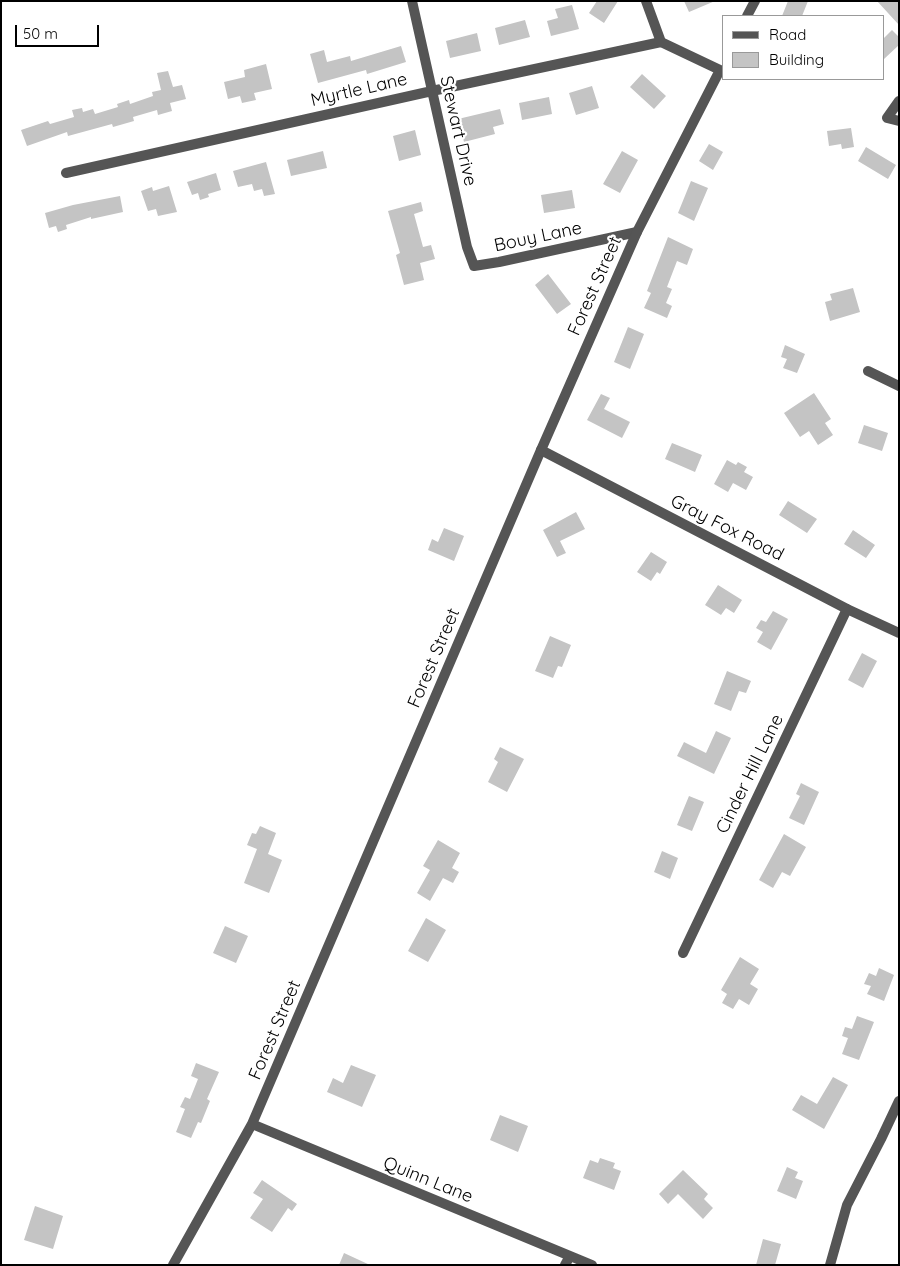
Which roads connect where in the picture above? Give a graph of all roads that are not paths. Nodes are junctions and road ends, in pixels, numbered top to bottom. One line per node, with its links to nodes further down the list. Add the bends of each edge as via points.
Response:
1 (412, 1): 7 (street, Stewart Drive)
2 (646, 1): 5 (street)
3 (755, 1): 4 (street)
4 (748, 15)
5 (661, 42): 6 (street); 7 (street, Myrtle Lane)
6 (722, 66): 11 (street, Forest Street)
7 (432, 91): 10 (street, Myrtle Lane); 12 (street, Stewart Drive)
8 (899, 101): 9 (street, via 887,118)
9 (899, 121)
10 (66, 173)
11 (637, 232): 12 (street, Bouy Lane); 15 (street, Forest Street)
12 (474, 266)
13 (868, 371): 14 (street)
14 (899, 386)
15 (541, 450): 16 (street, Gray Fox Road); 20 (street, Forest Street)
16 (847, 609): 17 (street, Gray Fox Road); 18 (street, Cinder Hill Lane)
17 (899, 633)
18 (683, 953)
19 (899, 1101): 24 (street, via 847,1205)
20 (252, 1124): 21 (street, Quinn Lane); 22 (street, Forest Street)
21 (568, 1260): 23 (street, Quinn Lane)
22 (173, 1265)
23 (592, 1265)
24 (830, 1265)

